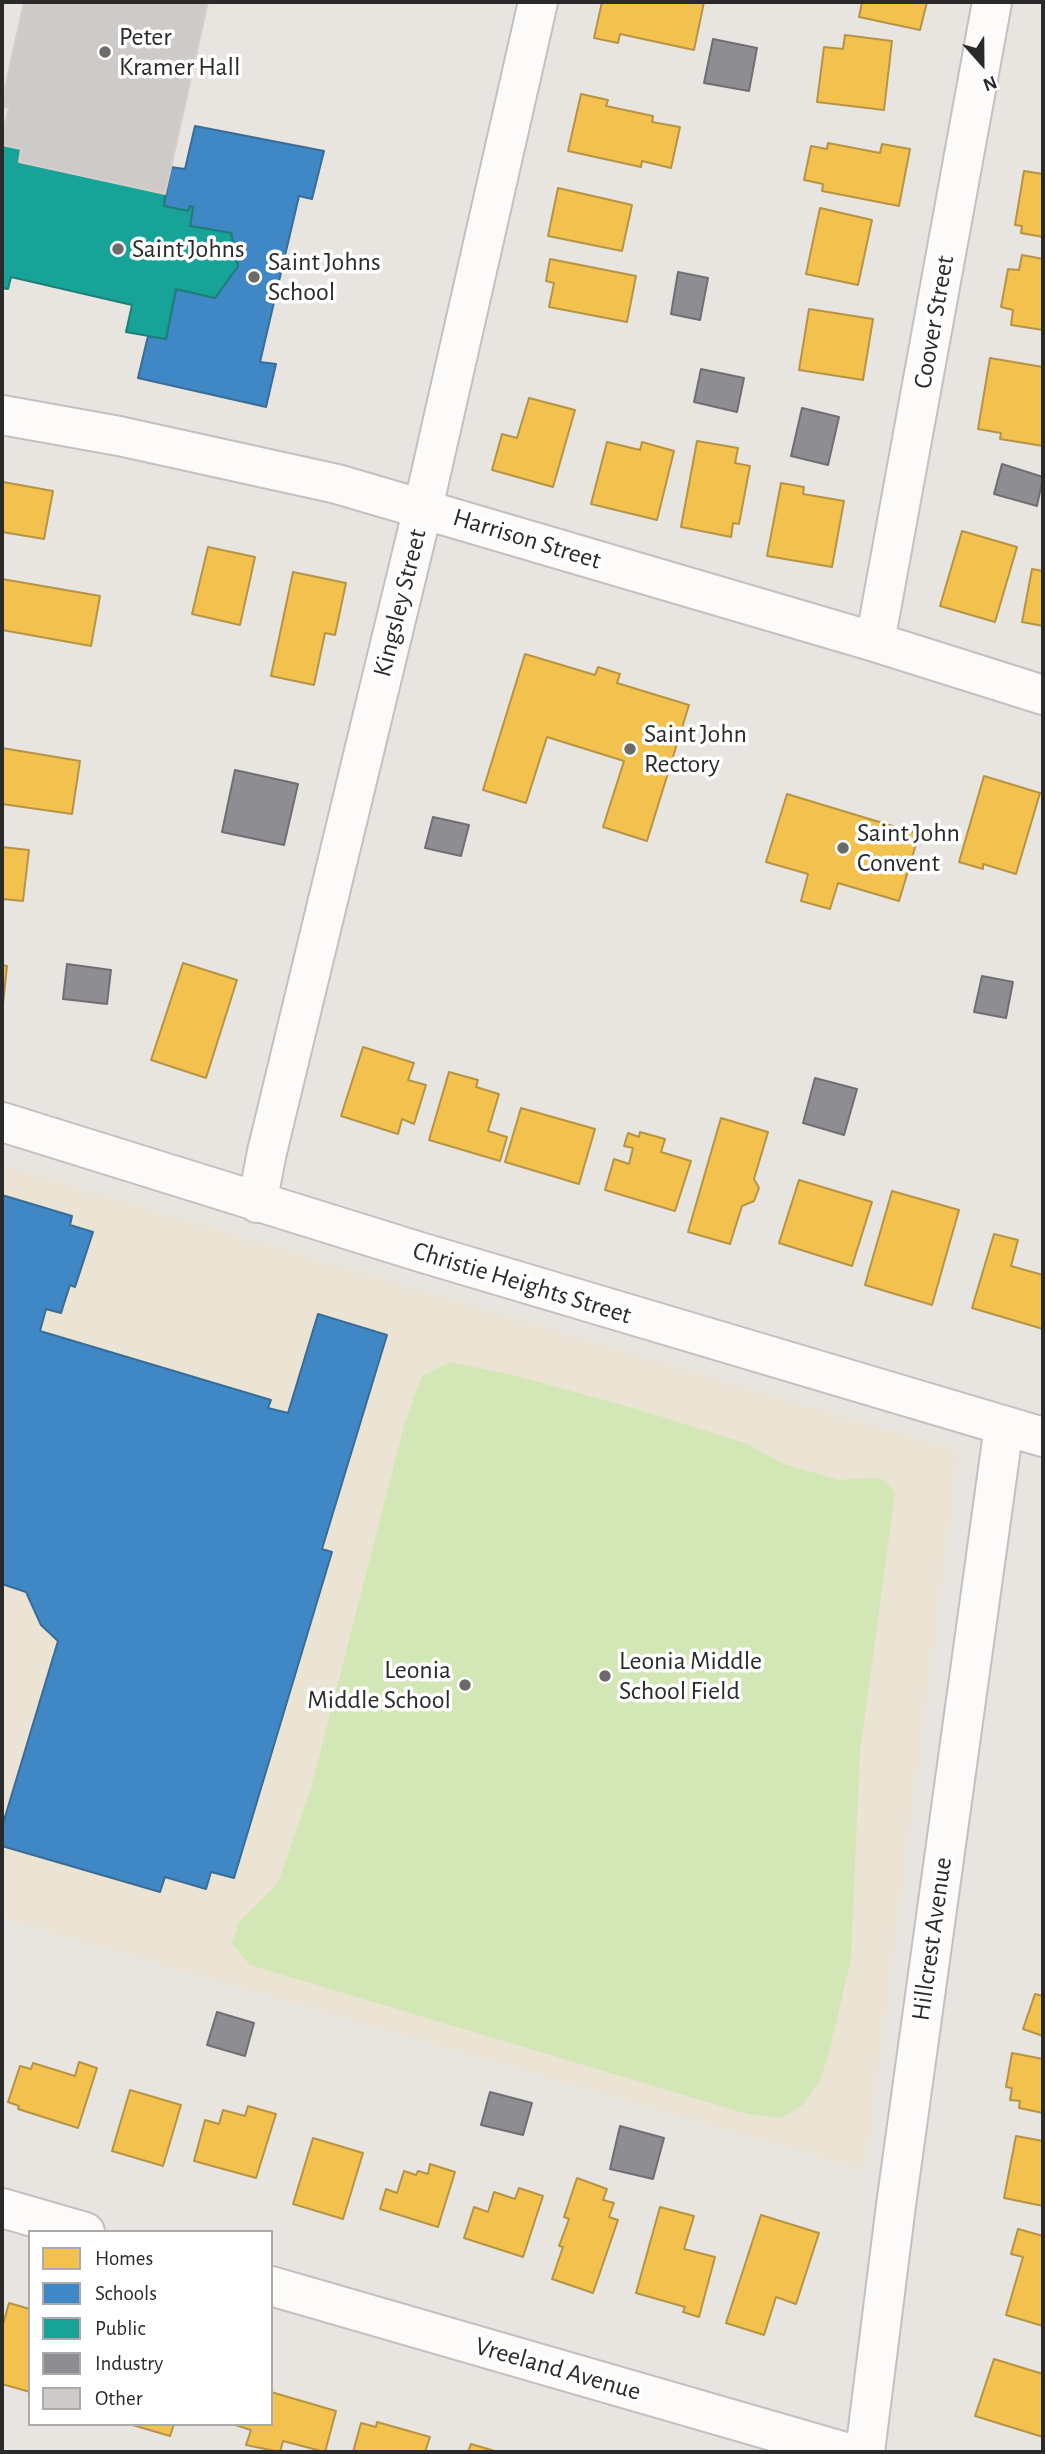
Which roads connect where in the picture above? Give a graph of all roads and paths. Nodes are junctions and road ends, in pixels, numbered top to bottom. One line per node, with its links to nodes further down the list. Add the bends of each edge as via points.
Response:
1 (538, 2): 4 (street, Kingsley Street)
2 (992, 2): 5 (street, Coover Street)
3 (2, 415): 4 (street, Harrison Street, via 337,484)
4 (423, 508): 5 (street, Harrison Street); 8 (street, Kingsley Street)
5 (875, 642): 6 (street, Harrison Street)
6 (1043, 695)
7 (2, 1122): 8 (street, Christie Heights Street)
8 (257, 1203): 9 (street, Christie Heights Street)
9 (1004, 1426): 10 (street, Christie Heights Street); 15 (street, Hillcrest Avenue)
10 (1043, 1437)
11 (2, 2208): 12 (street)
12 (78, 2230)
13 (273, 2287): 14 (street, Vreeland Avenue)
14 (845, 2452)
15 (865, 2452)

